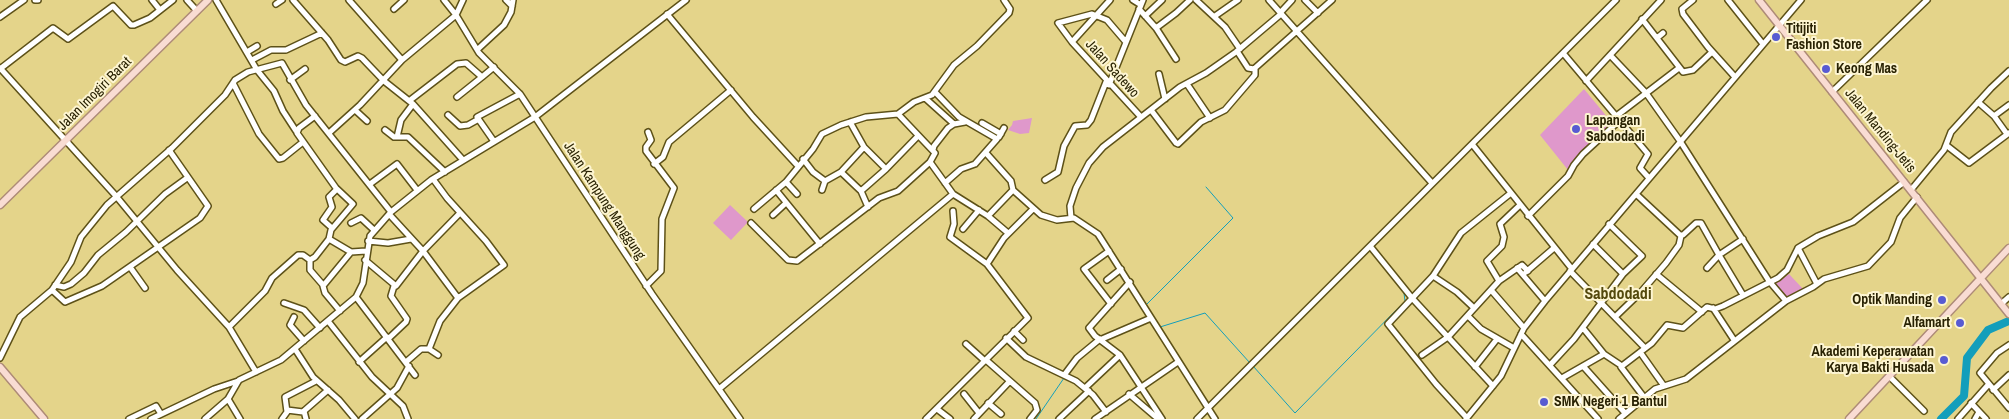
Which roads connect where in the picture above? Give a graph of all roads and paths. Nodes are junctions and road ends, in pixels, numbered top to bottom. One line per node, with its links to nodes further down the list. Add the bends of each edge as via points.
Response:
1 (24, 0): 44 (street)
2 (152, 0): 37 (street)
3 (173, 0): 37 (street)
4 (208, 0): 38 (main road, Jalan Imogiri Barat)
5 (216, 0): 60 (street)
6 (282, 0): 34 (street)
7 (293, 0): 51 (street)
8 (349, 0): 65 (street)
9 (404, 0): 36 (street)
10 (444, 0): 42 (street, Jalan Kampung Manggung)
11 (464, 0): 42 (street)
12 (506, 0): 33 (street)
13 (686, 0): 41 (street)
14 (1004, 0): 84 (street, via 1009,13 950,69)
15 (1110, 0): 43 (street, Jalan Sadewo)
16 (1133, 0): 35 (street)
17 (1162, 0): 45 (street)
18 (1190, 0): 49 (street)
19 (1196, 0): 46 (street)
20 (1238, 0): 46 (street)
21 (1269, 0): 39 (street)
22 (1292, 0): 39 (street)
23 (1306, 0): 40 (street)
24 (1332, 0): 40 (street)
25 (1616, 0): 62 (street)
26 (1661, 0): 47 (street)
27 (1693, 0): 61 (street, via 1682,12)
28 (1728, 0): 56 (street)
29 (1759, 0): 48 (main road, Jalan Manding-Jetis)
30 (1801, 0): 48 (street)
31 (1927, 0): 85 (street)
32 (188, 1): 38 (street)
33 (512, 3): 58 (street, via 504,25)
34 (276, 4)
35 (1141, 5): 45 (street); 54 (street)
36 (394, 9)
37 (160, 10): 68 (street, via 133,26 113,6 67,39 53,28)
38 (196, 10): 119 (main road, Jalan Imogiri Barat)
39 (1280, 13): 50 (street); 59 (street)
40 (1318, 13): 50 (street)
41 (667, 14): 83 (street); 101 (street)
42 (456, 15): 58 (street, Jalan Kampung Manggung); 65 (street)
43 (1097, 15): 54 (street, via 1107,20); 55 (street, Jalan Sadewo); 55 (street, via 1059,22 1059,27)
44 (0, 16)
45 (1146, 16): 49 (street)
46 (1215, 16): 59 (street)
47 (1642, 19): 53 (street); 63 (street)
48 (1779, 26): 56 (street); 85 (main road, Jalan Manding-Jetis)
49 (1156, 28): 66 (street)
50 (1298, 32): 70 (street); 145 (street)
51 (322, 33): 64 (street, via 286,50 271,50); 78 (street, via 340,60 348,62 359,56)
52 (1663, 33): 53 (street)
53 (1657, 38): 69 (street)
54 (1125, 41): 81 (street)
55 (1072, 42): 81 (street, Jalan Sadewo)
56 (1763, 44): 76 (street)
57 (256, 46): 60 (street)
58 (478, 48): 67 (street, Jalan Kampung Manggung, via 479,54)
59 (1238, 50): 70 (street, via 1248,68); 82 (street)
60 (248, 52): 64 (street)
61 (1712, 52): 69 (street, via 1690,71); 76 (street)
62 (1563, 53): 79 (street); 123 (street)
63 (1610, 54): 79 (street); 86 (street)
64 (252, 60): 71 (street)
65 (402, 60): 78 (street)
66 (1176, 60)
67 (494, 67): 75 (street); 87 (street, Jalan Kampung Manggung)
68 (0, 68): 119 (street)
69 (1679, 68): 86 (street)
70 (1254, 69): 102 (street, via 1255,75 1231,103)
71 (257, 70): 77 (street, via 282,63); 80 (street, via 245,73); 112 (street, via 274,91)
72 (305, 70): 77 (street)
73 (2009, 71): 92 (street)
74 (1159, 74): 90 (street)
75 (482, 77): 88 (street); 91 (street, via 461,62)
76 (1735, 77): 121 (street)
77 (290, 80): 98 (street)
78 (384, 81): 91 (street); 94 (street)
79 (1586, 81): 103 (street)
80 (233, 84): 122 (street, via 259,134 279,158); 126 (street)
81 (1108, 84): 99 (street, Jalan Sadewo); 140 (street, via 1088,125 1075,126 1065,144 1058,172)
82 (1187, 84): 90 (street); 102 (street)
83 (731, 90): 132 (street, via 669,142 663,157); 133 (street)
84 (936, 92): 89 (street); 107 (street)
85 (1832, 92): 143 (main road, Jalan Manding-Jetis)
86 (1646, 93): 103 (street); 121 (street)
87 (520, 94): 101 (street, Jalan Kampung Manggung); 104 (street, via 478,116)
88 (457, 97)
89 (925, 98): 96 (street); 109 (street)
90 (1165, 98): 95 (street)
91 (411, 102): 117 (street, via 401,120); 130 (street)
92 (1978, 102): 100 (street); 124 (street, via 1952,132)
93 (2009, 105): 100 (street)
94 (355, 110): 105 (street); 114 (street)
95 (1151, 110): 99 (street); 102 (street, via 1177,144)
96 (898, 114): 106 (street); 116 (street)
97 (448, 115): 104 (street, via 460,126)
98 (315, 116): 112 (street); 114 (street)
99 (1140, 116): 173 (street, via 1089,163 1072,196)
100 (1994, 116): 115 (street)
101 (535, 117): 120 (street); 220 (street, Jalan Kampung Manggung)
102 (1210, 118)
103 (1617, 119): 139 (street, via 1648,154 1640,168); 172 (street)
104 (477, 120): 120 (street)
105 (368, 121)
106 (850, 122): 125 (street); 129 (street, via 825,131)
107 (966, 122): 109 (street); 118 (street)
108 (982, 123): 118 (street)
109 (954, 124): 127 (street)
110 (1004, 128): 118 (street)
111 (385, 130): 117 (street)
112 (296, 131): 122 (street)
113 (648, 132): 132 (street, via 650,142 646,152)
114 (329, 133): 146 (street)
115 (2008, 134): 124 (street, via 1969,163)
116 (918, 136): 127 (street); 134 (street)
117 (397, 137): 135 (street, via 408,137)
118 (999, 137): 128 (street)
119 (63, 138): 158 (street); 161 (main road, Jalan Imogiri Barat)
120 (493, 140): 130 (street)
121 (1680, 141): 139 (street); 185 (street)
122 (303, 142): 147 (street)
123 (1472, 144): 145 (street); 154 (street)
124 (1946, 145): 152 (street)
125 (864, 147): 134 (street); 136 (street)
126 (169, 150): 137 (street); 158 (street)
127 (932, 150): 131 (street, via 934,157)
128 (986, 153): 144 (street, via 975,164 958,170); 151 (street, via 1011,181)
129 (803, 158): 133 (street); 141 (street)
130 (463, 160): 135 (street)
131 (930, 162): 144 (street); 163 (street, via 898,191 882,196)
132 (654, 164): 220 (street, via 674,188 662,219 660,270)
133 (798, 166): 142 (street)
134 (886, 168): 153 (street)
135 (445, 172): 138 (street)
136 (841, 172): 141 (street); 153 (street)
137 (187, 178): 174 (street, via 165,194); 190 (street, via 208,208 194,224)
138 (433, 178): 148 (street); 169 (street)
139 (1649, 178): 157 (street)
140 (1045, 180)
141 (825, 181): 150 (street)
142 (786, 182): 149 (street); 155 (street)
143 (1904, 182): 152 (main road, Jalan Manding-Jetis); 192 (street, via 1850,224 1818,236)
144 (944, 183): 156 (street)
145 (1432, 183): 189 (street)
146 (370, 184): 148 (street, via 398,164); 168 (street)
147 (337, 190): 178 (street, via 330,197 332,207 324,220); 178 (street, via 353,203)
148 (417, 190): 168 (street)
149 (776, 190): 160 (street); 164 (street)
150 (822, 190)
151 (1013, 190): 165 (street); 171 (street)
152 (1911, 190): 159 (main road, Jalan Manding-Jetis)
153 (861, 191): 163 (street)
154 (1511, 193): 162 (street); 211 (street, via 1461,233)
155 (797, 194)
156 (953, 194): 166 (street); 293 (street)
157 (1636, 194): 177 (street); 182 (street)
158 (116, 196): 174 (street); 221 (street, via 81,238 71,262)
159 (1917, 197): 212 (main road, Jalan Manding-Jetis); 217 (street, via 1900,218 1891,242 1868,266)
160 (786, 203): 170 (street); 187 (street)
161 (0, 205)
162 (1520, 205): 172 (street); 214 (street, via 1500,224 1504,237 1502,246 1487,261)
163 (868, 207): 187 (street)
164 (754, 209)
165 (1033, 209): 173 (street, via 1057,220); 181 (street)
166 (980, 210): 171 (street); 179 (street)
167 (953, 211): 201 (street, via 950,237)
168 (390, 213): 180 (street); 183 (street)
169 (460, 213): 195 (street); 227 (street, via 504,265)
170 (773, 215)
171 (988, 216): 181 (street)
172 (1528, 216): 191 (street)
173 (1071, 218): 196 (street, via 1098,234)
174 (137, 222): 190 (street); 221 (street, via 98,255 71,284)
175 (351, 223): 180 (street, via 361,218)
176 (752, 223): 187 (street, via 792,262)
177 (1609, 224): 188 (street); 208 (street, via 1642,256)
178 (332, 228): 184 (street)
179 (963, 229)
180 (374, 230): 186 (street)
181 (1008, 233): 201 (street)
182 (1681, 236): 198 (street, via 1696,223 1701,223); 209 (street, via 1679,245)
183 (412, 238): 186 (street, via 386,243); 195 (street)
184 (329, 239): 197 (street); 199 (street)
185 (1743, 240): 198 (street); 215 (street)
186 (368, 241): 194 (street)
187 (820, 244)
188 (1593, 244): 207 (street); 208 (street)
189 (1370, 246): 228 (street); 304 (street)
190 (156, 247): 202 (street); 245 (street)
191 (1554, 248): 206 (street); 207 (street)
192 (1798, 248): 215 (street, via 1787,270); 217 (street)
193 (2009, 248): 212 (main road)
194 (366, 251): 197 (street); 200 (street)
195 (423, 251): 219 (street); 227 (street)
196 (1109, 251): 205 (street); 233 (street, via 1084,269)
197 (351, 252): 218 (street)
198 (1720, 255): 204 (street); 224 (street)
199 (310, 260): 218 (street, via 310,270); 245 (street, via 298,255 272,278 265,291)
200 (365, 260): 219 (street); 225 (street, via 363,283)
201 (987, 264): 249 (street, via 1028,318)
202 (130, 268): 221 (street, via 102,286 66,302); 222 (street)
203 (1517, 268): 206 (street, via 1523,265); 210 (street); 214 (street)
204 (1707, 268)
205 (1122, 269): 213 (street); 216 (street)
206 (1528, 270): 210 (street)
207 (1571, 270): 229 (street); 231 (street)
208 (1623, 274): 231 (street)
209 (1656, 274): 238 (street); 242 (street)
210 (1523, 275): 229 (street)
211 (1432, 276): 228 (street); 235 (street)
212 (1981, 278): 234 (main road, Jalan Manding-Jetis); 284 (main road)
213 (1107, 280)
214 (1499, 281): 223 (street)
215 (1770, 281): 224 (street); 230 (street)
216 (1130, 282): 233 (street); 243 (street)
217 (1817, 284): 230 (street)
218 (324, 285): 237 (street, via 325,292)
219 (394, 286): 252 (street, via 391,296 407,319)
220 (646, 286): 293 (street, Jalan Kampung Manggung)
221 (53, 288): 270 (street, via 22,315)
222 (145, 288)
223 (1491, 290): 235 (street); 247 (street)
224 (1743, 295): 236 (street)
225 (356, 297): 237 (street); 252 (street)
226 (2009, 297): 234 (street)
227 (458, 298): 264 (street, via 440,321)
228 (1412, 298): 251 (street); 338 (street, via 1388,324)
229 (1545, 301): 247 (street)
230 (1786, 301): 257 (street)
231 (1600, 302): 242 (street); 248 (street)
232 (284, 303): 246 (street, via 304,310)
233 (1111, 304): 256 (street, via 1090,326 1091,332)
234 (2001, 304): 239 (main road, Jalan Manding-Jetis)
235 (1473, 307): 240 (street)
236 (1713, 308): 238 (street, via 1707,307); 257 (street)
237 (340, 311): 244 (street)
238 (1702, 312): 263 (street, via 1684,328 1668,325)
239 (2008, 314)
240 (1468, 316): 251 (street); 254 (street)
241 (294, 317): 258 (street, via 290,326)
242 (1614, 317): 263 (street)
243 (1151, 318): 256 (street); 273 (street)
244 (328, 322): 246 (street); 272 (street)
245 (229, 327): 280 (street)
246 (320, 328): 258 (street)
247 (1524, 328): 250 (street)
248 (1583, 328): 266 (street); 275 (street)
249 (1014, 331): 253 (street); 255 (street)
250 (1521, 334): 262 (street); 275 (street)
251 (1448, 337): 269 (street); 279 (street)
252 (387, 338): 272 (street); 274 (street)
253 (1006, 338): 271 (street); 281 (street, via 1026,356)
254 (1497, 339): 262 (street); 279 (street)
255 (1023, 340)
256 (1103, 340): 268 (street); 281 (street, via 1076,358)
257 (1734, 340): 292 (street, via 1683,381)
258 (304, 341): 261 (street)
259 (966, 344): 271 (street)
260 (2009, 345): 289 (street, via 1997,352 1980,372)
261 (295, 348): 280 (street); 287 (street)
262 (1514, 348): 291 (street)
263 (1645, 348): 265 (street)
264 (428, 349): 267 (street); 274 (street, via 421,349)
265 (1640, 352): 278 (street); 292 (street)
266 (1604, 354): 276 (street); 278 (street)
267 (438, 355)
268 (1120, 355): 290 (street); 295 (street)
269 (1422, 355)
270 (0, 358)
271 (985, 360): 288 (street); 306 (street)
272 (360, 362): 297 (street)
273 (1178, 362): 290 (street); 304 (street)
274 (407, 364): 282 (street); 297 (street, via 401,384)
275 (1550, 365): 285 (street)
276 (1584, 366): 285 (street); 313 (street)
277 (0, 367): 318 (main road)
278 (1621, 367): 300 (street)
279 (1475, 368): 291 (street)
280 (256, 372): 286 (street)
281 (1064, 374): 295 (street)
282 (416, 375)
283 (2009, 375): 296 (street)
284 (1889, 376): 308 (street); 341 (main road)
285 (1562, 378): 339 (street)
286 (238, 380): 301 (street); 314 (street)
287 (316, 381): 294 (street); 307 (street, via 285,397)
288 (1009, 382): 302 (street); 333 (street, via 1036,405 1037,410)
289 (1988, 385): 296 (street); 303 (street)
290 (1141, 386): 299 (street); 317 (street)
291 (1493, 386): 338 (street)
292 (1664, 386): 300 (street)
293 (719, 389): 329 (street, Jalan Kampung Manggung)
294 (328, 390): 309 (street); 326 (street)
295 (1087, 390): 310 (street); 334 (street)
296 (1993, 390): 305 (street)
297 (391, 394): 327 (street); 328 (street, via 404,408)
298 (964, 394): 312 (street)
299 (1129, 394): 310 (street); 317 (street)
300 (1644, 396): 313 (street)
301 (228, 400): 315 (street); 323 (street)
302 (988, 403): 312 (street); 316 (street)
303 (1971, 403): 311 (street); 342 (street)
304 (1208, 408): 336 (street); 337 (street)
305 (2009, 408)
306 (937, 409): 330 (street); 331 (street)
307 (287, 410): 309 (street); 324 (street)
308 (1924, 411)
309 (303, 412): 325 (street)
310 (1106, 412): 335 (street)
311 (1979, 412): 343 (street); 344 (street)
312 (979, 413): 332 (street)
313 (1625, 413): 340 (street)
314 (161, 414): 319 (street, via 156,406); 320 (street)
315 (212, 414): 321 (street); 322 (street)
316 (1001, 414)
317 (1159, 418)
318 (44, 419)
319 (129, 419)
320 (150, 419)
321 (205, 419)
322 (216, 419)
323 (240, 419)
324 (282, 419)
325 (306, 419)
326 (354, 419)
327 (362, 419)
328 (408, 419)
329 (740, 419)
330 (926, 419)
331 (950, 419)
332 (974, 419)
333 (1030, 419)
334 (1059, 419)
335 (1095, 419)
336 (1197, 419)
337 (1215, 419)
338 (1467, 419)
339 (1598, 419)
340 (1619, 419)
341 (1849, 419)
342 (1958, 419)
343 (1975, 419)
344 (1986, 419)

